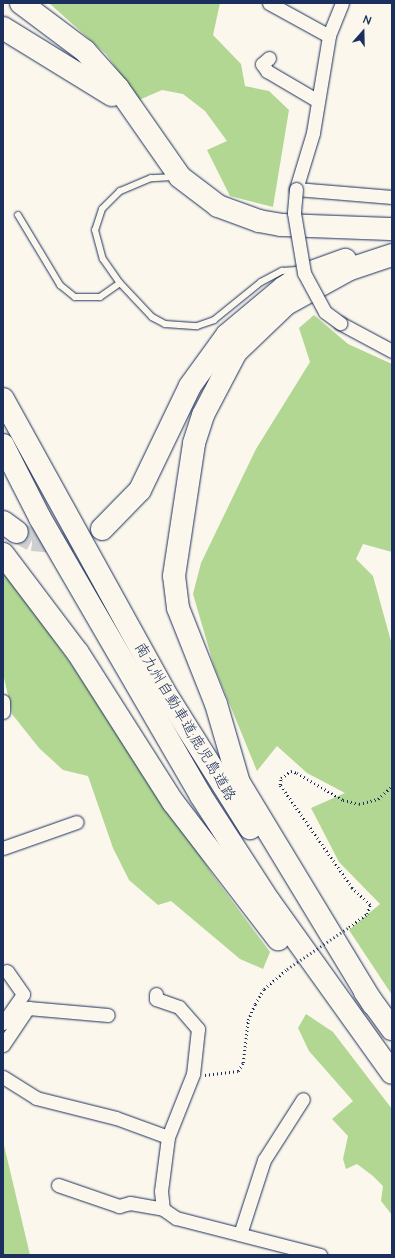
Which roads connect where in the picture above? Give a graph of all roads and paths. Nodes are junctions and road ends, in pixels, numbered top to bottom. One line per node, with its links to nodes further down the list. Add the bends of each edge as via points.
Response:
1 (21, 3): 8 (highway, via 85,51 118,88)
2 (269, 3): 5 (street)
3 (342, 3): 5 (street)
4 (3, 28): 8 (highway, via 109,92)
5 (328, 36): 7 (street)
6 (269, 58): 7 (street, via 262,64 267,72)
7 (318, 100): 10 (street, via 313,133)
8 (166, 155): 9 (highway)
9 (180, 177): 13 (highway, via 218,206 258,222 307,228); 17 (lane, via 136,183 120,191 102,209 95,230 96,243)
10 (296, 189): 11 (street); 18 (street, bridge, via 294,213 304,273 325,312)
11 (392, 197)
12 (18, 215): 17 (lane, via 60,285 75,297 100,297)
13 (392, 230)
14 (392, 247): 16 (highway)
15 (392, 255): 28 (highway, via 350,269 286,304 236,352 203,415 194,443 174,576 178,608 216,704 239,783)
16 (321, 268): 17 (lane, via 282,271 261,282 214,320 197,326 165,324 152,317); 21 (highway, via 296,279 249,313 209,356 190,386 140,490)
17 (120, 284)
18 (392, 351)
19 (3, 399): 28 (highway, 南九州自動車道;鹿児島道路, via 164,691 219,781 289,889)
20 (3, 445): 33 (highway, 南九州自動車道;鹿児島道路, via 44,525 201,796 269,901)
21 (102, 528)
22 (3, 554): 36 (highway, via 78,653 173,802)
23 (392, 786): 34 (path, bridge, via 373,802 359,804 343,800 297,773 290,771 281,778 280,785 352,888 370,905 368,914 287,969 264,989 254,1004 248,1020 243,1063 238,1071 221,1076)
24 (77, 822): 25 (street)
25 (3, 848)
26 (7, 971): 30 (street, via 24,994)
27 (156, 994): 34 (street, via 156,999 179,1007 198,1029)
28 (373, 1004): 31 (highway, 南九州自動車道;鹿児島道路)
29 (108, 1015): 32 (street, via 28,1008)
30 (3, 1023)
31 (392, 1029)
32 (3, 1045)
33 (392, 1073)
34 (193, 1074): 38 (street)
35 (3, 1077): 38 (street, via 36,1098 116,1118)
36 (392, 1088)
37 (303, 1099): 41 (street, via 264,1160)
38 (168, 1137): 40 (street, via 161,1191)
39 (58, 1185): 40 (street, via 119,1206 130,1203)
40 (163, 1210): 41 (street, via 176,1218)
41 (240, 1234): 42 (street)
42 (290, 1251): 43 (street)
43 (320, 1255)

